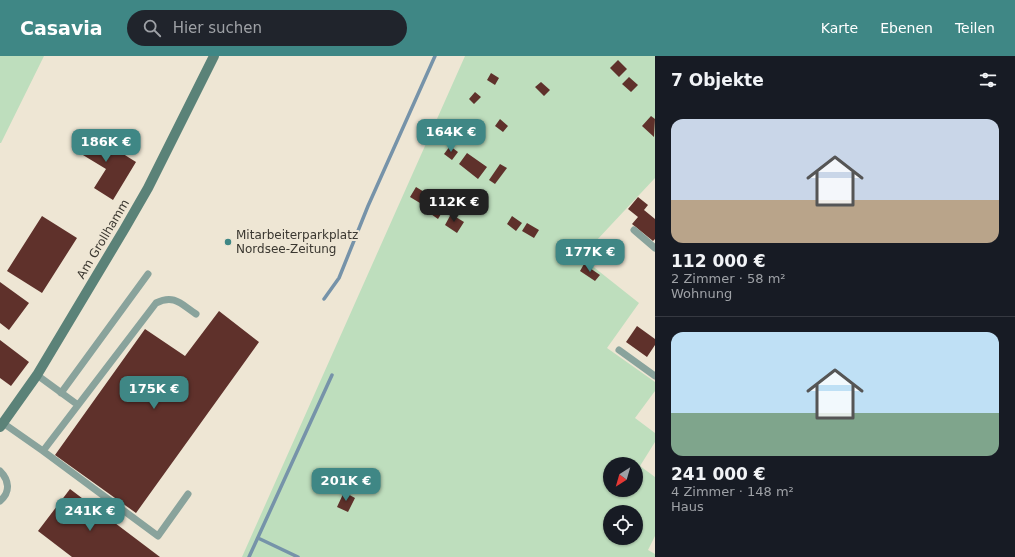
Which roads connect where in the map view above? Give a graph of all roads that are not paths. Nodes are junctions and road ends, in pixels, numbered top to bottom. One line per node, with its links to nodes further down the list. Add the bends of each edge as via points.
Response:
1 (214, 56): 7 (street, Am Grollhamm, via 148,188)
2 (634, 230): 3 (lane)
3 (655, 248)
4 (148, 274): 9 (lane)
5 (196, 314): 10 (lane, via 174,300 166,298 156,303)
6 (619, 350): 8 (lane)
7 (37, 375): 9 (lane); 11 (street, Am Grollhamm)
8 (655, 376)
9 (61, 393): 10 (lane)
10 (78, 405): 12 (lane)
11 (2, 425): 12 (lane)
12 (43, 451): 14 (lane, via 158,536)
13 (0, 471): 15 (lane, via 8,483 7,493)
14 (188, 494)
15 (0, 501)

